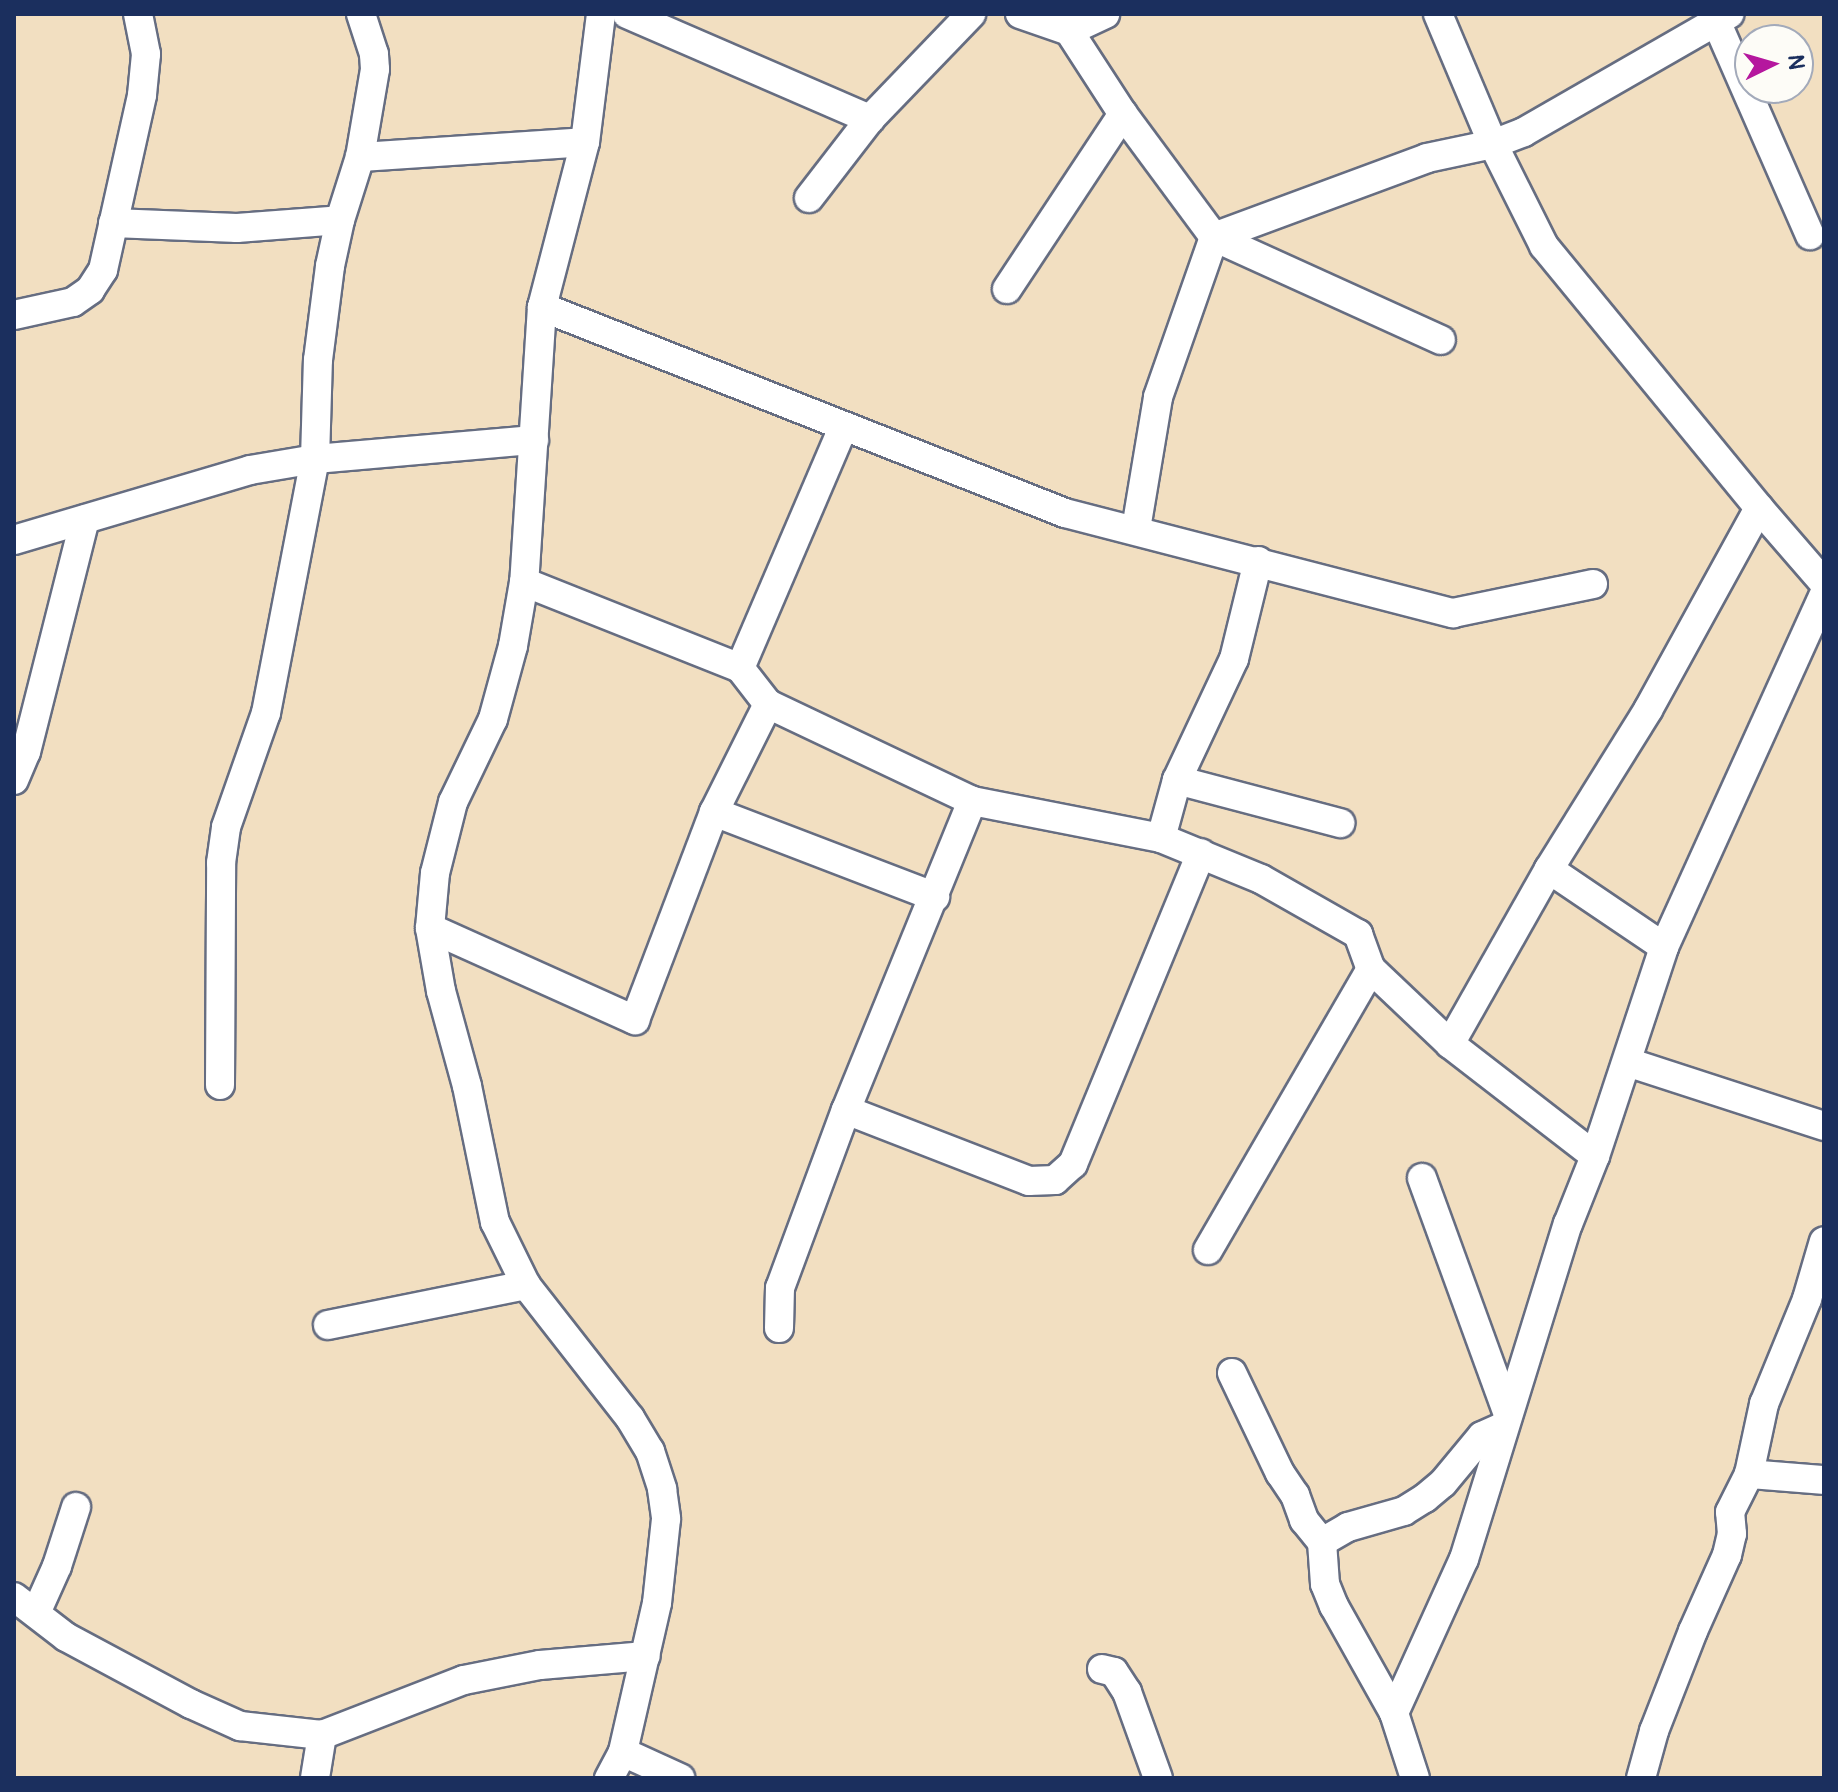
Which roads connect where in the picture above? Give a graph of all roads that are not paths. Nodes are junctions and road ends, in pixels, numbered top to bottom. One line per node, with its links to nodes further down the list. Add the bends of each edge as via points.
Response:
1 (138, 14): 18 (street, via 146,54 142,95)
2 (361, 14): 15 (street, via 375,69)
3 (601, 14): 13 (street)
4 (627, 14): 12 (street)
5 (971, 14): 12 (street)
6 (1020, 14): 10 (street)
7 (1105, 14): 10 (street)
8 (1438, 14): 14 (street)
9 (1722, 18): 14 (street, via 1555,116); 19 (street)
10 (1069, 31): 11 (street)
11 (1123, 114): 20 (street); 21 (street)
12 (870, 119): 16 (street)
13 (585, 142): 15 (street); 22 (street)
14 (1493, 144): 20 (street, via 1427,158); 28 (street, via 1544,246)
15 (360, 157): 17 (street)
16 (809, 198)
17 (340, 220): 18 (street, via 237,228); 27 (street, via 318,360)
18 (113, 223): 23 (street, via 103,270 90,290 49,310)
19 (1810, 235)
20 (1214, 237): 24 (street); 30 (street, via 1158,397)
21 (1007, 289)
22 (542, 307): 25 (street); 26 (street)
23 (14, 315)
24 (1441, 340)
25 (843, 428): 30 (street, via 1065,513); 37 (street)
26 (534, 440): 27 (street); 33 (street)
27 (315, 459): 29 (street, via 250,470); 53 (street, via 266,713 226,827 221,863)
28 (1759, 508): 34 (street); 46 (street, via 1648,710)
29 (85, 519): 31 (street); 39 (street)
30 (1136, 529): 32 (street)
31 (14, 540)
32 (1258, 561): 35 (street, via 1453,613); 40 (street, via 1234,659)
33 (524, 582): 37 (street); 48 (street, via 493,719 453,802 435,873)
34 (1824, 583)
35 (1593, 584)
36 (1824, 595): 49 (street)
37 (740, 668): 38 (street)
38 (768, 704): 41 (street); 42 (street)
39 (14, 780)
40 (1177, 780): 43 (street); 44 (street)
41 (972, 801): 44 (street); 47 (street)
42 (714, 812): 47 (street); 48 (street, via 635,1020)
43 (1340, 823)
44 (1161, 838): 45 (street)
45 (1201, 853): 50 (street, via 1261,879 1358,934); 54 (street, via 1073,1164 1055,1180 1029,1181)
46 (1549, 869): 49 (street); 51 (street)
47 (935, 897): 54 (street)
48 (430, 928): 60 (street, via 495,1222)
49 (1664, 947): 52 (street)
50 (1371, 969): 51 (street); 59 (street)
51 (1450, 1044): 56 (street)
52 (1627, 1062): 55 (street); 56 (street)
53 (220, 1085)
54 (846, 1110): 62 (street, via 780,1288)
55 (1824, 1126)
56 (1595, 1156): 64 (street)
57 (1422, 1178): 64 (street)
58 (1824, 1241): 65 (street, via 1807,1299 1764,1404)
59 (1208, 1250)
60 (526, 1285): 61 (street); 70 (street, via 650,1451 666,1519)
61 (328, 1325)
62 (779, 1328)
63 (1232, 1373): 68 (street, via 1304,1520)
64 (1504, 1419): 68 (street, via 1425,1498); 72 (street, via 1464,1559)
65 (1749, 1474): 66 (street); 80 (street, via 1730,1512 1727,1555 1654,1731)
66 (1824, 1480)
67 (76, 1507): 69 (street)
68 (1322, 1542): 72 (street, via 1325,1584 1334,1606)
69 (25, 1605): 73 (street, via 66,1637 240,1726)
70 (646, 1656): 73 (street, via 540,1665 464,1680); 74 (street)
71 (1102, 1669): 78 (street, via 1114,1672 1127,1692)
72 (1394, 1713): 79 (street)
73 (322, 1735): 75 (street)
74 (623, 1752): 76 (street); 77 (street)
75 (315, 1778)
76 (609, 1778)
77 (680, 1778)
78 (1158, 1778)
79 (1415, 1778)
80 (1641, 1778)

